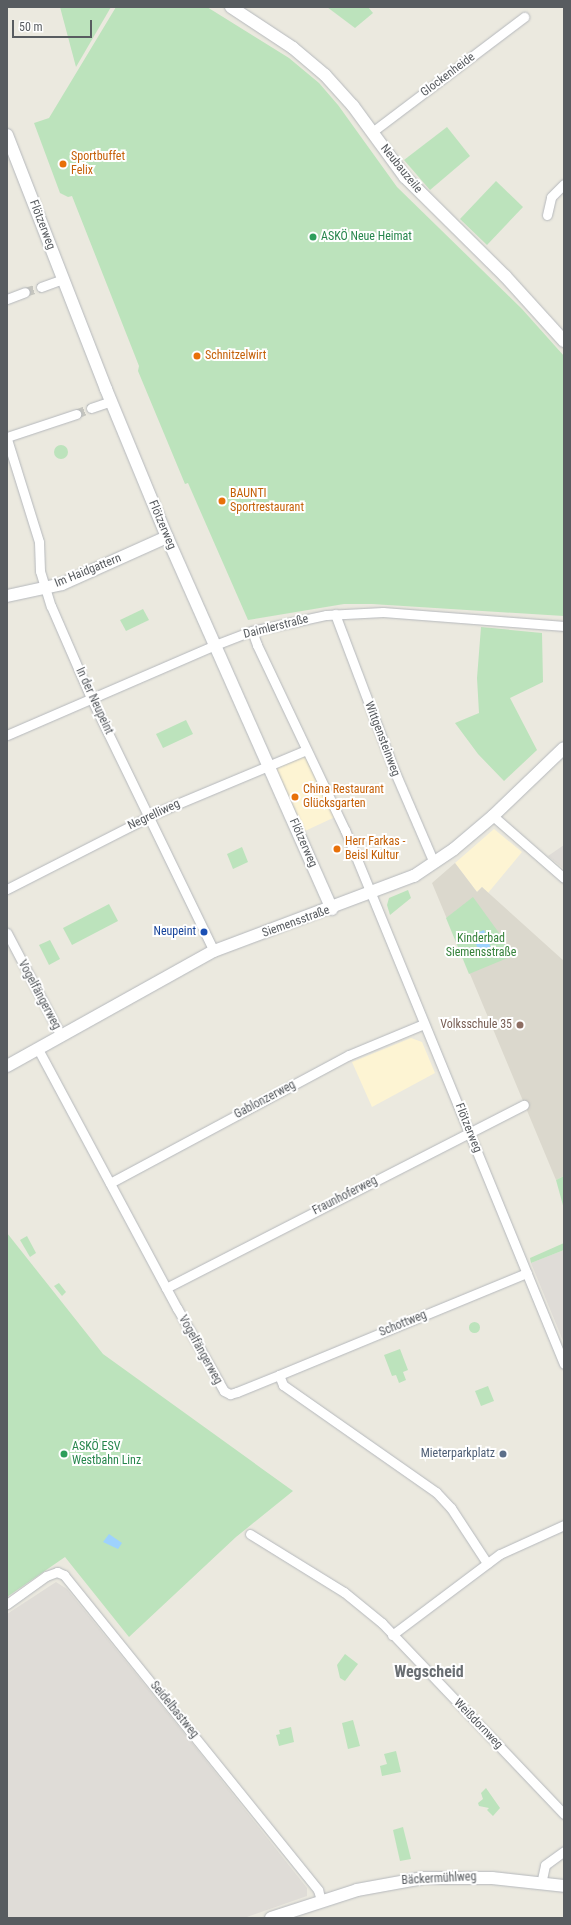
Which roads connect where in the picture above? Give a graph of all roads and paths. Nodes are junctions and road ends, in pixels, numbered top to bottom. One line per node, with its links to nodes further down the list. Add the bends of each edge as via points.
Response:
1 (231, 7): 3 (street, Neubauzeile, via 314,64 336,85)
2 (524, 16): 3 (street, Glockenheide)
3 (372, 132): 12 (street, Neubauzeile, via 410,182 505,276)
4 (7, 135): 5 (street, Flötzerweg)
5 (10, 154): 8 (street, Flötzerweg)
6 (564, 184): 7 (street, via 552,196)
7 (547, 215)
8 (63, 279): 9 (street); 13 (street, Flötzerweg)
9 (41, 287)
10 (25, 292): 11 (street)
11 (7, 299)
12 (564, 341)
13 (111, 401): 14 (street); 17 (street, Flötzerweg)
14 (91, 408)
15 (76, 414): 16 (street)
16 (7, 438): 18 (street, In der Neupeint, via 39,542 40,571)
17 (167, 537): 18 (street, Im Haidgattern, via 62,584); 23 (street, Flötzerweg)
18 (44, 587): 19 (street, Im Haidgattern); 24 (street, In der Neupeint)
19 (7, 596)
20 (335, 614): 21 (street, Daimlerstraße, via 383,612); 22 (street, Daimlerstraße); 31 (street, Wittgensteinweg, via 394,770)
21 (564, 626)
22 (252, 631): 23 (street, Daimlerstraße); 27 (street, Flötzerweg)
23 (215, 645): 24 (street, Daimlerstraße); 28 (street, Flötzerweg)
24 (91, 698): 25 (street, Daimlerstraße); 30 (street, In der Neupeint)
25 (7, 735)
26 (564, 748): 29 (street, Siemensstraße)
27 (306, 750): 28 (street, Negrelliweg); 34 (street, Flötzerweg, via 345,830)
28 (268, 766): 30 (street, Negrelliweg); 35 (street, Flötzerweg)
29 (493, 816): 31 (street, Siemensstraße); 32 (street)
30 (149, 817): 33 (street, Negrelliweg); 37 (street, In der Neupeint)
31 (434, 863): 34 (street, Siemensstraße, via 414,876)
32 (564, 878)
33 (7, 889)
34 (371, 894): 35 (street, Siemensstraße); 38 (street, Flötzerweg)
35 (332, 909): 37 (street, Siemensstraße)
36 (7, 933): 39 (street, Vogelfängerweg)
37 (214, 952): 39 (street, Siemensstraße)
38 (424, 1024): 43 (street, Flötzerweg); 44 (street, Gablonzerweg, via 349,1055)
39 (61, 1036): 40 (street, Siemensstraße)
40 (38, 1048): 41 (street, Siemensstraße); 44 (street, Vogelfängerweg)
41 (7, 1066)
42 (524, 1105): 43 (street, Fraunhoferweg)
43 (470, 1133): 45 (street, Flötzerweg); 46 (street, Fraunhoferweg)
44 (110, 1183): 46 (street, Vogelfängerweg)
45 (527, 1273): 47 (street, Flötzerweg); 48 (street, Schottweg)
46 (166, 1288): 48 (street, Vogelfängerweg, via 224,1391 230,1394 237,1392)
47 (564, 1364)
48 (279, 1375): 51 (street, via 283,1385 436,1492 451,1508)
49 (564, 1525): 51 (street, via 533,1538)
50 (250, 1534): 53 (street, Weißdornweg, via 344,1592)
51 (487, 1563): 53 (street)
52 (7, 1604): 58 (street, Seidelbastweg, via 46,1576 57,1572 64,1575 318,1890)
53 (392, 1635): 54 (street, Weißdornweg)
54 (564, 1814)
55 (564, 1851): 56 (street, via 545,1865)
56 (541, 1884): 57 (street, Bäckermühlweg); 58 (street, Bäckermühlweg, via 492,1878 423,1878 370,1886)
57 (564, 1886)
58 (321, 1900): 59 (street, Bäckermühlweg)
59 (271, 1918)

